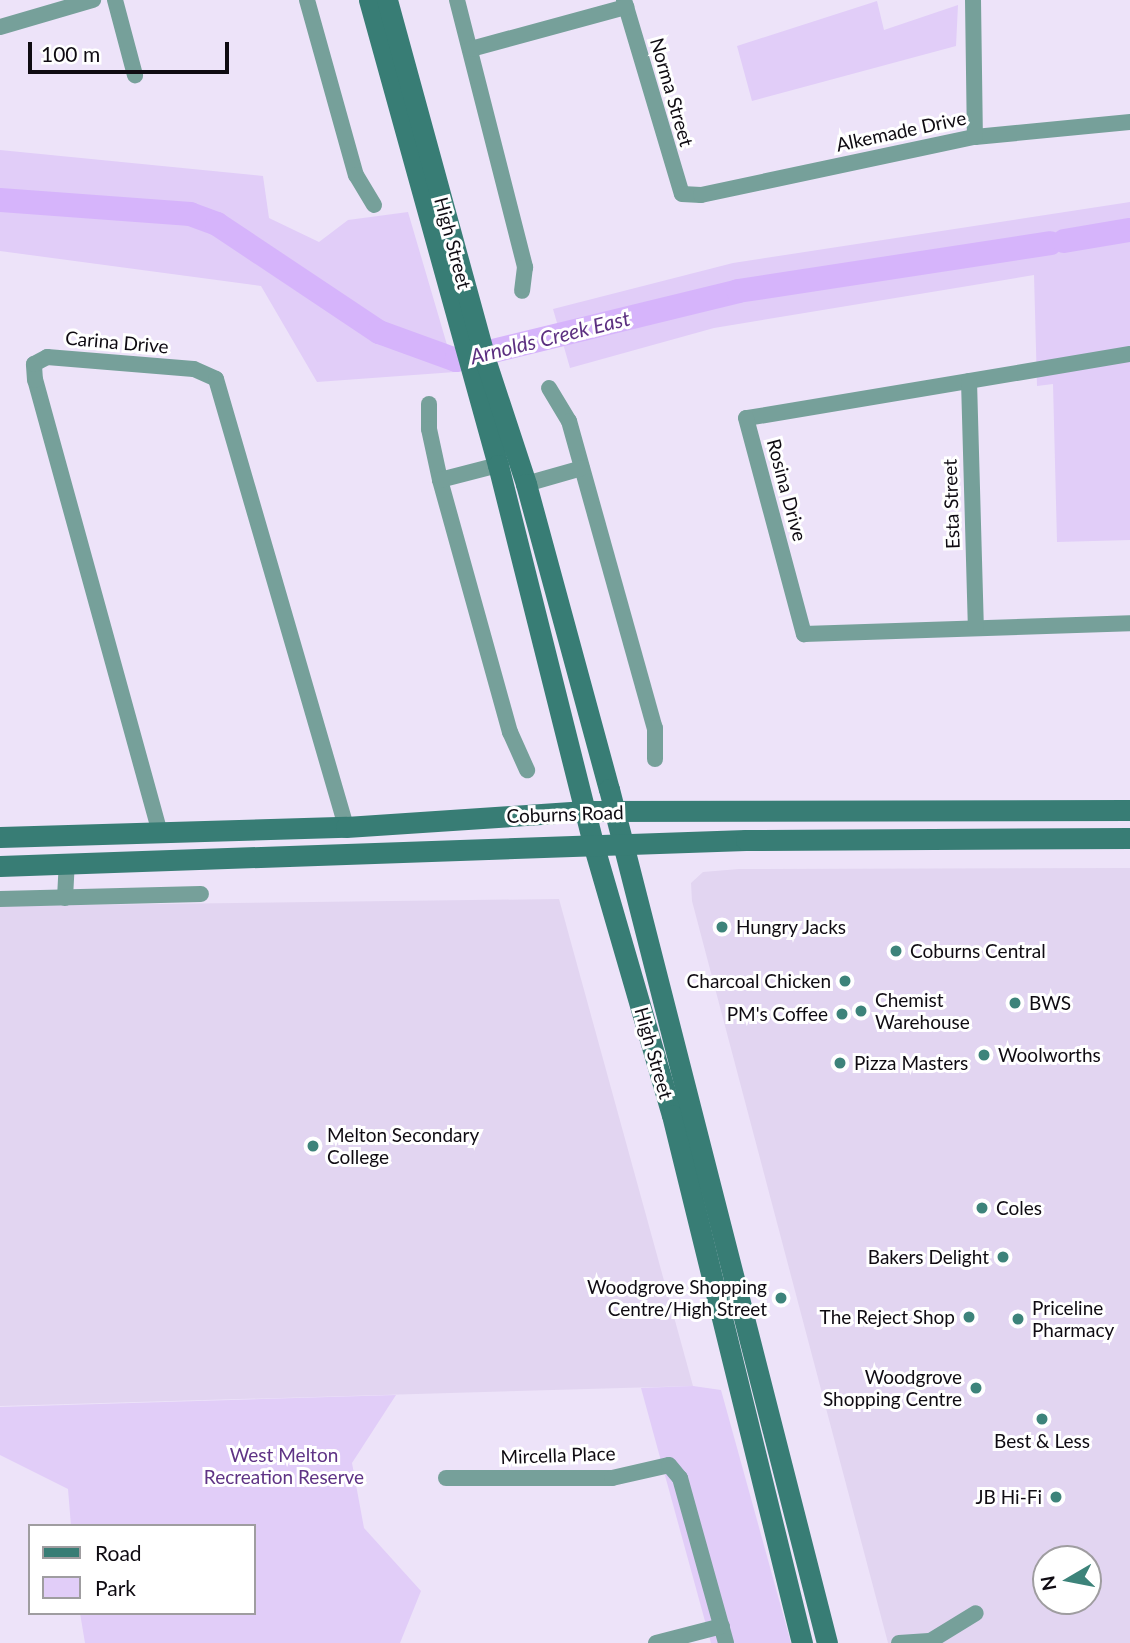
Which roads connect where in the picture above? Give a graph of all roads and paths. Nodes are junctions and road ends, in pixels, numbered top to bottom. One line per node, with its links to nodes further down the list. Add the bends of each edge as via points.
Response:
1 (93, 0): 9 (street)
2 (115, 0): 11 (street)
3 (307, 0): 15 (street, via 356,175)
4 (369, 0): 17 (main road, High Street)
5 (387, 0): 17 (main road, High Street)
6 (457, 0): 10 (street)
7 (973, 0): 13 (street)
8 (625, 4): 10 (street); 14 (street, Norma Street)
9 (0, 27)
10 (471, 49): 16 (street, via 525,267)
11 (135, 75)
12 (1130, 122): 13 (street, Alkemade Drive)
13 (975, 137): 14 (street, Alkemade Drive, via 701,195)
14 (682, 194)
15 (374, 205)
16 (522, 291)
17 (474, 352): 22 (main road, High Street)
18 (1130, 354): 19 (street, Rosina Drive)
19 (969, 381): 28 (street, Esta Street); 28 (street, Rosina Drive, via 746,418 804,634)
20 (549, 388): 23 (street, via 564,408)
21 (429, 404): 24 (street, via 429,429)
22 (508, 462): 24 (street); 25 (main road, High Street); 26 (main road, High Street)
23 (582, 468): 25 (street); 29 (street, via 655,728)
24 (440, 480): 30 (street, via 510,732)
25 (526, 484): 26 (main road); 34 (main road, High Street)
26 (505, 490): 33 (main road, High Street)
27 (1130, 624): 28 (street, Rosina Drive)
28 (976, 627)
29 (655, 759)
30 (527, 769)
31 (1071, 810): 32 (main road, Coburns Road); 34 (main road, Coburns Road); 39 (main road)
32 (1130, 810)
33 (585, 811): 34 (main road, Coburns Road); 35 (main road, Coburns Road); 41 (main road, High Street)
34 (615, 812): 40 (main road, High Street)
35 (346, 827): 36 (main road, Coburns Road); 36 (street, Carina Drive, via 216,379 194,369 47,357 34,364 35,380)
36 (160, 833): 37 (main road, Coburns Road)
37 (0, 837)
38 (1130, 838): 39 (main road, Coburns Road)
39 (1067, 840): 40 (main road, Coburns Road, via 785,839)
40 (624, 846): 41 (main road, Coburns Road); 54 (main road, High Street)
41 (594, 847): 42 (main road, Coburns Road, via 440,848); 53 (main road, High Street, via 724,1316)
42 (67, 864): 43 (main road, Coburns Road); 45 (street)
43 (0, 866)
44 (201, 894): 45 (street)
45 (65, 898): 46 (street)
46 (0, 899)
47 (446, 1478): 49 (street, Mircella Place, via 612,1478 669,1465 680,1478)
48 (976, 1613): 50 (street)
49 (722, 1626): 51 (street); 52 (street)
50 (928, 1642): 55 (street)
51 (656, 1643)
52 (726, 1643)
53 (802, 1643)
54 (827, 1643)
55 (899, 1643)

